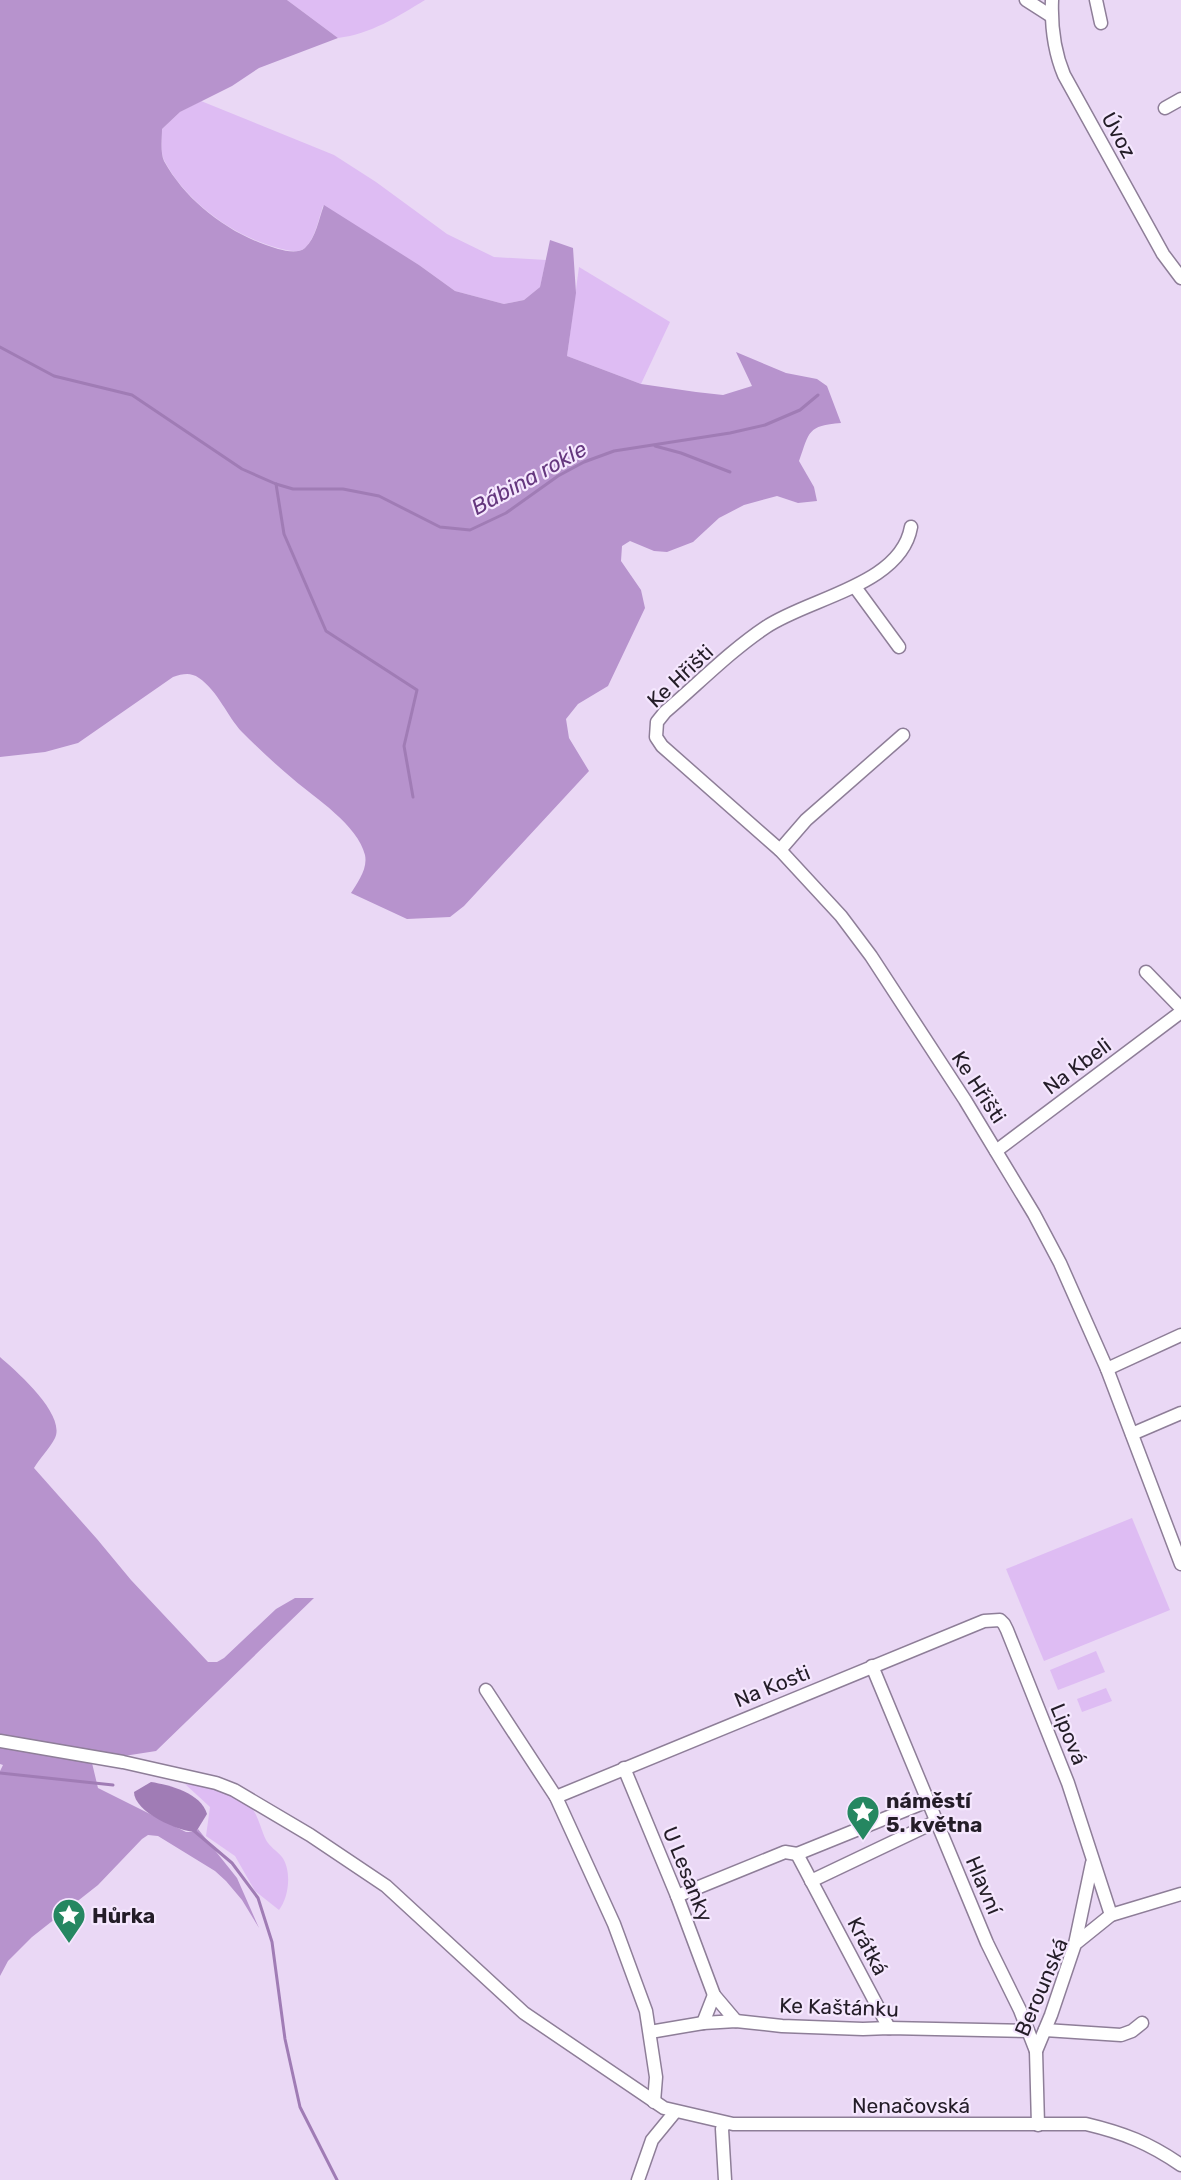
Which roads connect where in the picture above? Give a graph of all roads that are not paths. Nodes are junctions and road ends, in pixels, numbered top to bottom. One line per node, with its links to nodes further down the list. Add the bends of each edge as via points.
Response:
1 (1026, 0): 4 (street)
2 (1052, 0): 4 (street, Úvoz)
3 (1096, 0): 5 (street)
4 (1052, 16): 8 (street, Úvoz, via 1056,55 1064,75 1163,254)
5 (1101, 23)
6 (1181, 99): 7 (street)
7 (1166, 108)
8 (1181, 278)
9 (911, 527): 10 (street, Ke Hřišti, via 903,549 894,559)
10 (855, 587): 11 (street); 13 (street, Ke Hřišti, via 767,627 657,722 656,737 662,746)
11 (899, 647)
12 (903, 735): 13 (street, via 806,820)
13 (780, 850): 16 (street, Ke Hřišti, via 841,916 871,956)
14 (1146, 972): 15 (street, Na Kbeli)
15 (1181, 1010): 16 (street, Na Kbeli)
16 (996, 1151): 18 (street, Ke Hřišti, via 1060,1263)
17 (1181, 1335): 18 (street)
18 (1107, 1369): 20 (street, Ke Hřišti)
19 (1181, 1413): 20 (street)
20 (1132, 1434): 21 (street, Ke Hřišti)
21 (1181, 1564)
22 (1004, 1624): 23 (street, Na Kosti, via 1000,1620 984,1622); 31 (street, Lipová, via 1068,1783)
23 (872, 1666): 26 (street, Na Kosti); 28 (street, Hlavní)
24 (486, 1690): 27 (street)
25 (0, 1741): 46 (street, Nenačovská, via 123,1762 234,1790 386,1886 524,2013)
26 (624, 1768): 27 (street, Na Kosti); 34 (street, U Lesanky)
27 (556, 1797): 44 (street, via 614,1924)
28 (928, 1801): 29 (street, Hlavní); 30 (street)
29 (937, 1821): 32 (street); 43 (street, Hlavní)
30 (797, 1854): 32 (street); 34 (street, via 785,1852)
31 (1092, 1861): 35 (street, Lipová); 36 (street, Lipová)
32 (811, 1881): 41 (street, Krátká)
33 (1181, 1894): 35 (street, Berounská)
34 (677, 1896): 37 (street, U Lesanky)
35 (1111, 1915): 36 (street, Berounská)
36 (1076, 1944): 42 (street, Berounská)
37 (714, 1995): 38 (street, U Lesanky); 39 (street)
38 (736, 2021): 39 (street, Ke Kaštánku); 41 (street, Ke Kaštánku, via 863,2030)
39 (703, 2023): 44 (street, Ke Kaštánku)
40 (1142, 2023): 42 (street, via 1121,2035)
41 (889, 2028): 43 (street, Ke Kaštánku)
42 (1045, 2030): 45 (street, Berounská)
43 (1028, 2031): 45 (street, Hlavní)
44 (650, 2032): 46 (street, via 656,2078)
45 (1036, 2051): 49 (street, Berounská)
46 (654, 2102): 47 (street, Nenačovská)
47 (675, 2112): 48 (street, Nenačovská); 51 (street, via 652,2140)
48 (725, 2123): 49 (street, Nenačovská); 52 (street)
49 (1038, 2125): 50 (street, Nenačovská, via 1086,2124 1118,2131)
50 (1181, 2165)
51 (638, 2180)
52 (725, 2180)

